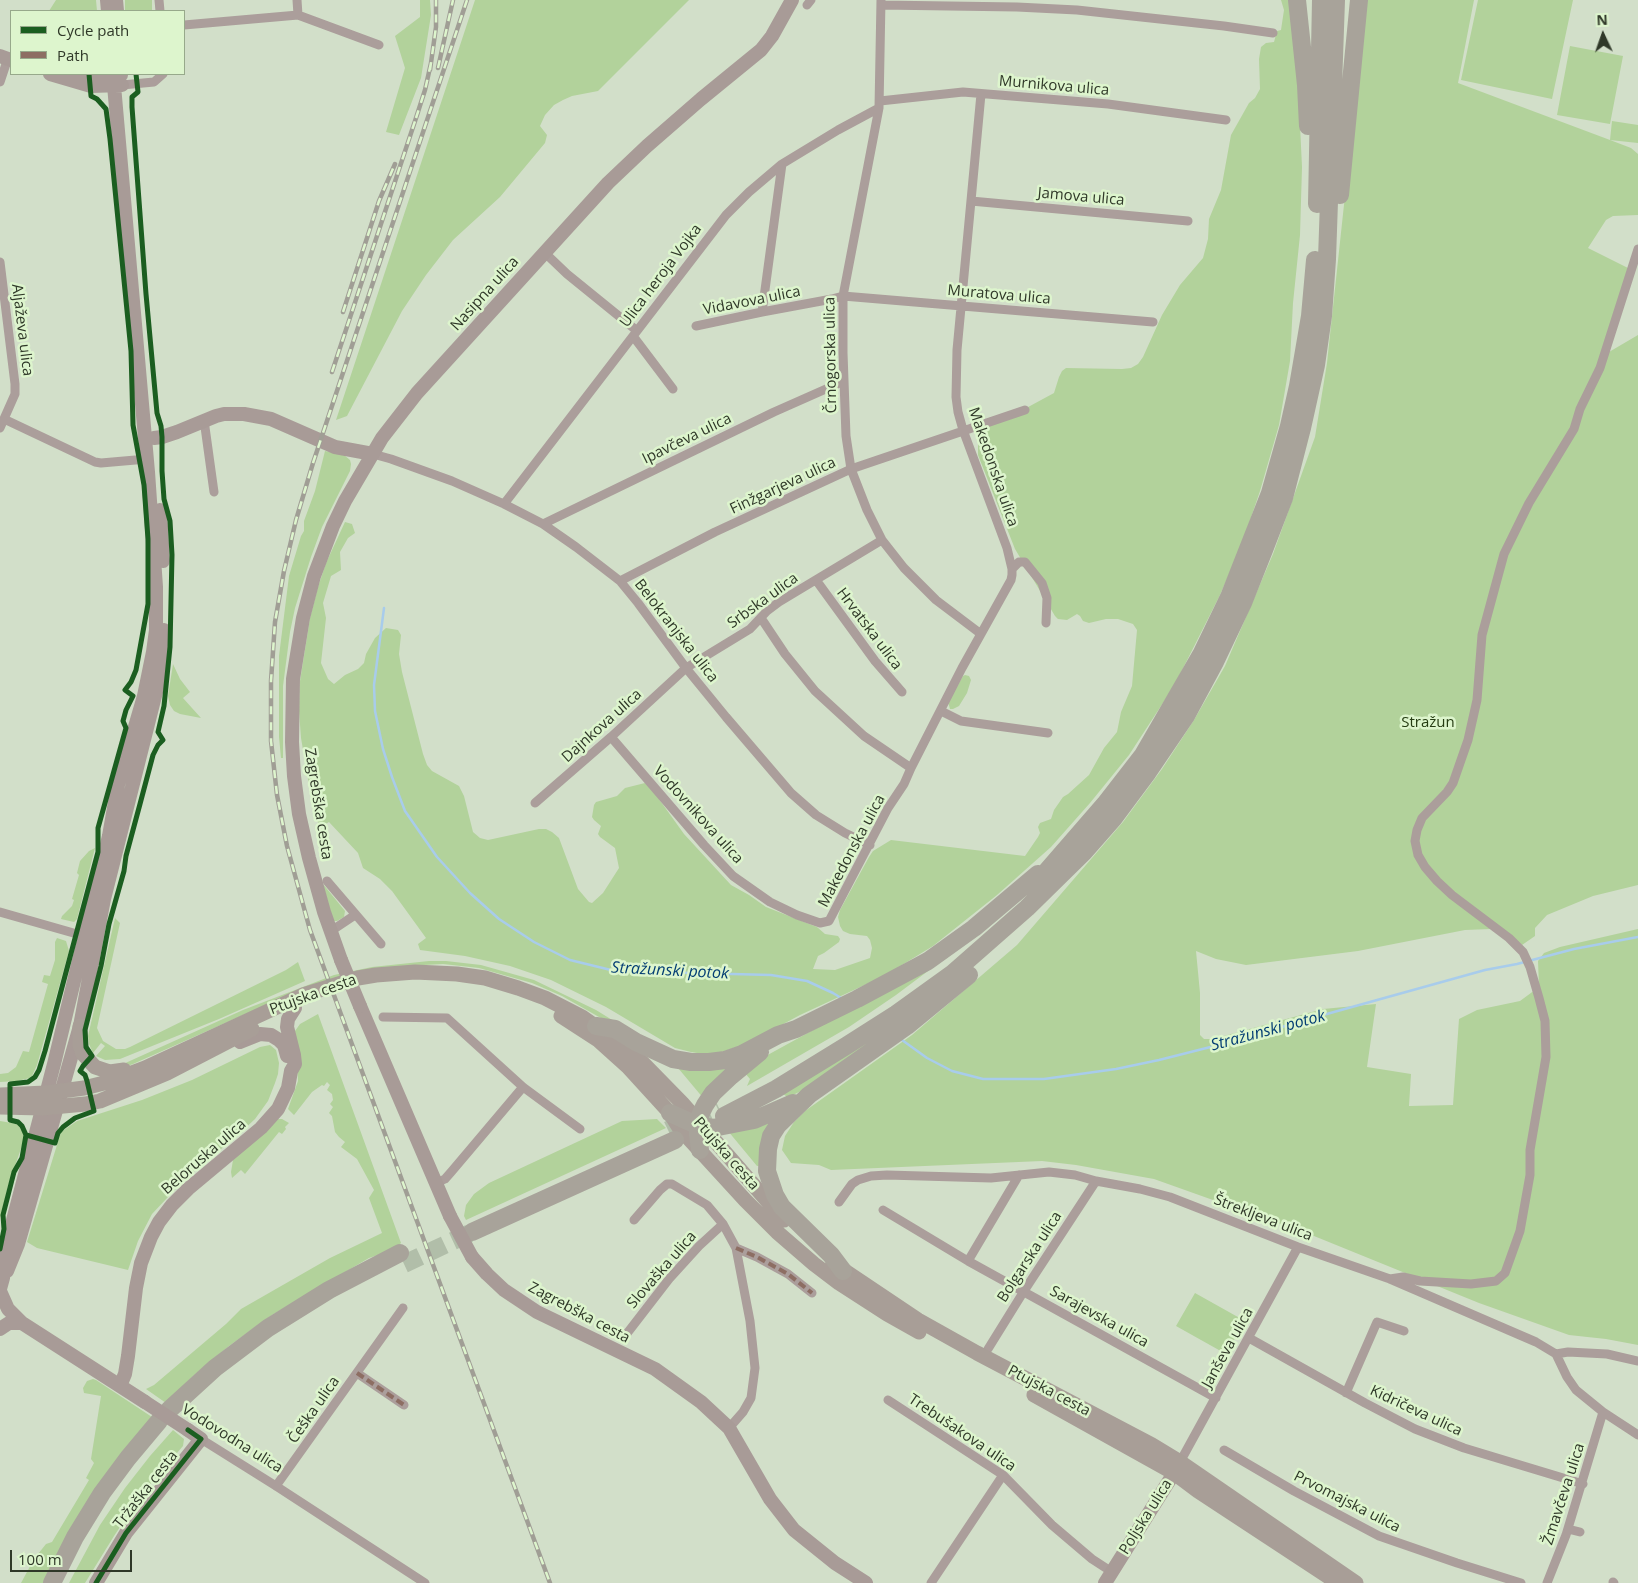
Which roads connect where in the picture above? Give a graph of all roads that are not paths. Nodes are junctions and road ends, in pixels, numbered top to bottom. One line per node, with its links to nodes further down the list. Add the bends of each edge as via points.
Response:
1 (297, 0): 8 (street)
2 (792, 0): 26 (street, Nasipna ulica, via 761,50 647,146)
3 (1297, 0): 22 (highway, via 1310,169)
4 (1321, 0): 22 (highway)
5 (1336, 0): 27 (highway)
6 (1359, 0): 27 (highway, via 1336,230)
7 (881, 3): 10 (street, via 1077,10); 19 (street, Črnogorska ulica)
8 (298, 15): 9 (street); 11 (street)
9 (185, 24)
10 (1273, 33)
11 (380, 45)
12 (6, 55): 17 (street)
13 (53, 75): 16 (street, via 90,86)
14 (93, 75): 16 (street)
15 (162, 75): 16 (street, via 154,82 138,84)
16 (118, 78): 42 (street); 44 (street)
17 (0, 82)
18 (981, 94): 19 (street, Murnikova ulica, via 944,93); 20 (street, Murnikova ulica, via 1108,104); 23 (street, Makedonska ulica)
19 (880, 104): 21 (street, Ulica heroja Vojka); 29 (street, Črnogorska ulica)
20 (1226, 120)
21 (782, 164): 31 (street); 34 (street, Ulica heroja Vojka, via 726,214)
22 (1318, 191): 65 (highway, via 1310,316 1298,386 1270,493 1250,547 1202,653 1143,756)
23 (971, 201): 24 (street, Jamova ulica); 30 (street, Makedonska ulica)
24 (1188, 221)
25 (1638, 249): 106 (street, via 1600,368 1580,408 1574,429 1529,503 1504,554 1482,635 1477,700 1468,740 1447,792 1422,818 1415,841 1418,855 1437,881 1523,952 1545,1021 1546,1056 1520,1231 1505,1273 1496,1281 1471,1284 1403,1277)
26 (544, 252): 34 (street); 43 (street, Nasipna ulica, via 417,393)
27 (1327, 259): 65 (highway, via 1316,365 1302,428 1284,498 1243,603 1186,716 1148,772 1113,819)
28 (0, 262): 38 (street, Aljaževa ulica, via 15,384 15,394)
29 (842, 296): 30 (street, Muratova ulica); 31 (street, Vidavova ulica); 35 (street, Črnogorska ulica)
30 (961, 306): 32 (street, Muratova ulica); 41 (street, Makedonska ulica, via 956,374 958,412)
31 (762, 312): 33 (street, Vidavova ulica)
32 (1153, 322)
33 (696, 326)
34 (634, 333): 36 (street); 47 (street, Ulica heroja Vojka)
35 (844, 381): 45 (street, Črnogorska ulica, via 846,436); 48 (street, Ipavčeva ulica)
36 (673, 389)
37 (1025, 410): 41 (street, Finžgarjeva ulica)
38 (4, 419): 40 (street, Aljaževa ulica); 44 (street, via 95,462)
39 (204, 420): 42 (street); 43 (street, via 224,414 258,415 325,444); 46 (street)
40 (0, 428)
41 (963, 430): 45 (street, Finžgarjeva ulica); 50 (street, Makedonska ulica)
42 (154, 438): 59 (street, via 162,535 163,651 159,680)
43 (373, 454): 47 (street, Belokranjska ulica, via 452,481); 70 (street, Zagrebška cesta, via 345,502 321,554 303,618 294,679 292,742 298,805 315,885)
44 (147, 459): 59 (street, via 156,630)
45 (852, 469): 49 (street, Črnogorska ulica); 52 (street, Finžgarjeva ulica, via 715,532)
46 (214, 492)
47 (504, 504): 48 (street, Belokranjska ulica)
48 (543, 524): 52 (street, Belokranjska ulica)
49 (882, 540): 51 (street, Srbska ulica); 55 (street, Črnogorska ulica, via 936,600)
50 (1012, 569): 54 (street, via 1019,562 1025,562 1042,583 1047,598); 55 (street, Makedonska ulica, via 1011,580)
51 (816, 580): 53 (street, Srbska ulica, via 779,602); 57 (street, Hrvatska ulica, via 875,661)
52 (620, 581): 56 (street, Belokranjska ulica)
53 (761, 618): 56 (street, Srbska ulica, via 750,629); 62 (street, via 795,667 826,701 864,736)
54 (1046, 624)
55 (981, 634): 58 (street, Makedonska ulica)
56 (686, 668): 61 (street, Dajnkova ulica); 64 (street, Belokranjska ulica, via 797,799 816,815)
57 (902, 692)
58 (941, 711): 60 (street, via 961,721); 62 (street, Makedonska ulica)
59 (145, 714): 71 (street, via 118,785); 75 (street)
60 (1048, 733)
61 (611, 738): 63 (street, Dajnkova ulica); 69 (street, Vodovnikova ulica, via 733,876 770,902 797,915)
62 (911, 768): 64 (street, Makedonska ulica)
63 (535, 803)
64 (870, 845): 69 (street, Makedonska ulica, via 834,914)
65 (1063, 863): 77 (highway, via 928,961); 84 (highway, via 1056,890 994,953 906,1026); 88 (highway, via 949,961 891,1004)
66 (327, 881): 68 (street)
67 (0, 912): 71 (street)
68 (355, 915): 70 (street); 72 (street)
69 (826, 922)
70 (331, 932): 95 (street, Zagrebška cesta, bridge)
71 (84, 936): 85 (street)
72 (381, 944)
73 (295, 1008): 78 (main road, Ptujska cesta); 80 (street, Ptujska cesta, via 287,1027 294,1055); 90 (main road, Ptujska cesta, via 338,992 380,985 439,982 515,997 563,1016 598,1040 628,1067)
74 (382, 1017): 81 (street, via 447,1018)
75 (80, 1026): 79 (main road, via 83,1054 95,1067 110,1072); 82 (street)
76 (596, 1026): 77 (highway, via 615,1029 666,1056 692,1062 725,1060); 79 (main road, Ptujska cesta, via 545,998 485,978 436,972 383,974 303,995); 89 (main road, Ptujska cesta, via 644,1064)
77 (796, 1029): 89 (highway, via 748,1061 722,1085 705,1104)
78 (216, 1048): 80 (street, Ptujska cesta, via 229,1048 260,1034 271,1035 284,1045); 86 (main road, Ptujska cesta, via 112,1097 85,1104)
79 (145, 1068): 82 (main road, Ptujska cesta, via 97,1085)
80 (291, 1071): 120 (street, Beloruska ulica, via 288,1088 278,1108 247,1141 172,1205 151,1237 141,1263 125,1374)
81 (523, 1087): 91 (street); 95 (street, via 452,1171)
82 (61, 1091): 85 (main road, Ptujska cesta); 86 (street)
83 (0, 1095): 85 (main road)
84 (809, 1095): 89 (highway, via 754,1120 713,1128); 105 (highway, via 771,1136 767,1171 782,1206)
85 (44, 1101): 86 (main road, Ptujska cesta); 87 (main road); 107 (street, via 7,1242)
86 (57, 1106): 107 (street, via 18,1244)
87 (0, 1107)
88 (721, 1111)
89 (698, 1122): 90 (highway); 92 (highway); 105 (main road, Ptujska cesta, via 784,1220)
90 (671, 1128): 92 (main road, Ptujska cesta, via 680,1129); 100 (highway)
91 (580, 1130)
92 (700, 1150): 131 (main road, Ptujska cesta, via 777,1232 839,1283 887,1314)
93 (1019, 1175): 94 (street, Štrekljeva ulica, via 1049,1172); 96 (street, Štrekljeva ulica, via 990,1178 871,1176 852,1184); 104 (street)
94 (1096, 1182): 101 (street, Štrekljeva ulica, via 1170,1197); 108 (street, Bolgarska ulica)
95 (436, 1183): 127 (street, Zagrebška cesta, bridge, via 472,1257 504,1290 537,1312 655,1369)
96 (839, 1202)
97 (883, 1210): 104 (street, Sarajevska ulica)
98 (634, 1220): 99 (street, via 660,1190 672,1184 707,1205)
99 (723, 1224): 102 (street); 114 (street, Slovaška ulica, via 669,1279)
100 (470, 1227)
101 (1298, 1247): 106 (street, Štrekljeva ulica); 115 (street, Janševa ulica)
102 (736, 1248): 109 (street, via 788,1274); 127 (street, via 755,1368 751,1398)
103 (402, 1259): 126 (highway, via 329,1290 268,1328 215,1368)
104 (968, 1261): 108 (street, Sarajevska ulica)
105 (843, 1271): 131 (main road, Ptujska cesta, via 918,1320 1152,1446)
106 (1390, 1279): 117 (street, Štrekljeva ulica, via 1536,1342)
107 (1, 1286): 111 (street, Vodovodna ulica, via 8,1309)
108 (1024, 1291): 116 (street, Bolgarska ulica); 122 (street, Sarajevska ulica)
109 (812, 1293)
110 (402, 1308): 119 (street, Češka ulica)
111 (22, 1323): 112 (street, via 10,1323); 120 (street, Vodovodna ulica)
112 (0, 1329)
113 (1404, 1331): 121 (street, via 1377,1322)
114 (625, 1336)
115 (1249, 1338): 121 (street, Kidričeva ulica); 122 (street, Janševa ulica)
116 (988, 1349)
117 (1556, 1354): 118 (street, via 1608,1354); 125 (street, via 1576,1390)
118 (1638, 1361)
119 (357, 1373): 124 (street, Češka ulica); 134 (street, Češka ulica)
120 (120, 1386): 126 (street, Vodovodna ulica, bridge)
121 (1346, 1393): 133 (street, Kidričeva ulica, via 1415,1429 1464,1448)
122 (1216, 1398): 131 (street, Janševa ulica)
123 (888, 1400): 132 (street, Trebušakova ulica)
124 (404, 1405)
125 (1603, 1412): 128 (street); 133 (street, Žmavčeva ulica)
126 (173, 1421): 129 (street, Vodovodna ulica); 139 (highway, via 128,1458 75,1536); 140 (highway, via 114,1495)
127 (729, 1428): 143 (street, Zagrebška cesta, via 770,1499 794,1530)
128 (1638, 1434)
129 (200, 1439): 134 (street, Vodovodna ulica); 141 (street, Tržaška cesta, via 126,1533)
130 (1224, 1450): 147 (street, Prvomajska ulica, via 1379,1536)
131 (1177, 1468): 138 (street, Poljska ulica); 145 (main road, Ptujska cesta, via 1198,1491); 146 (main road, Ptujska cesta)
132 (1003, 1475): 137 (street, Trebušakova ulica); 144 (street)
133 (1583, 1484): 135 (street, Žmavčeva ulica)
134 (276, 1486): 142 (street, Vodovodna ulica)
135 (1568, 1529): 136 (street); 148 (street, Žmavčeva ulica)
136 (1580, 1532)
137 (1061, 1533): 138 (street, Poljska ulica)
138 (1109, 1577)
139 (52, 1583)
140 (64, 1583)
141 (96, 1583)
142 (425, 1583)
143 (866, 1583)
144 (931, 1583)
145 (1338, 1583)
146 (1356, 1583)
147 (1521, 1583)
148 (1547, 1583)

